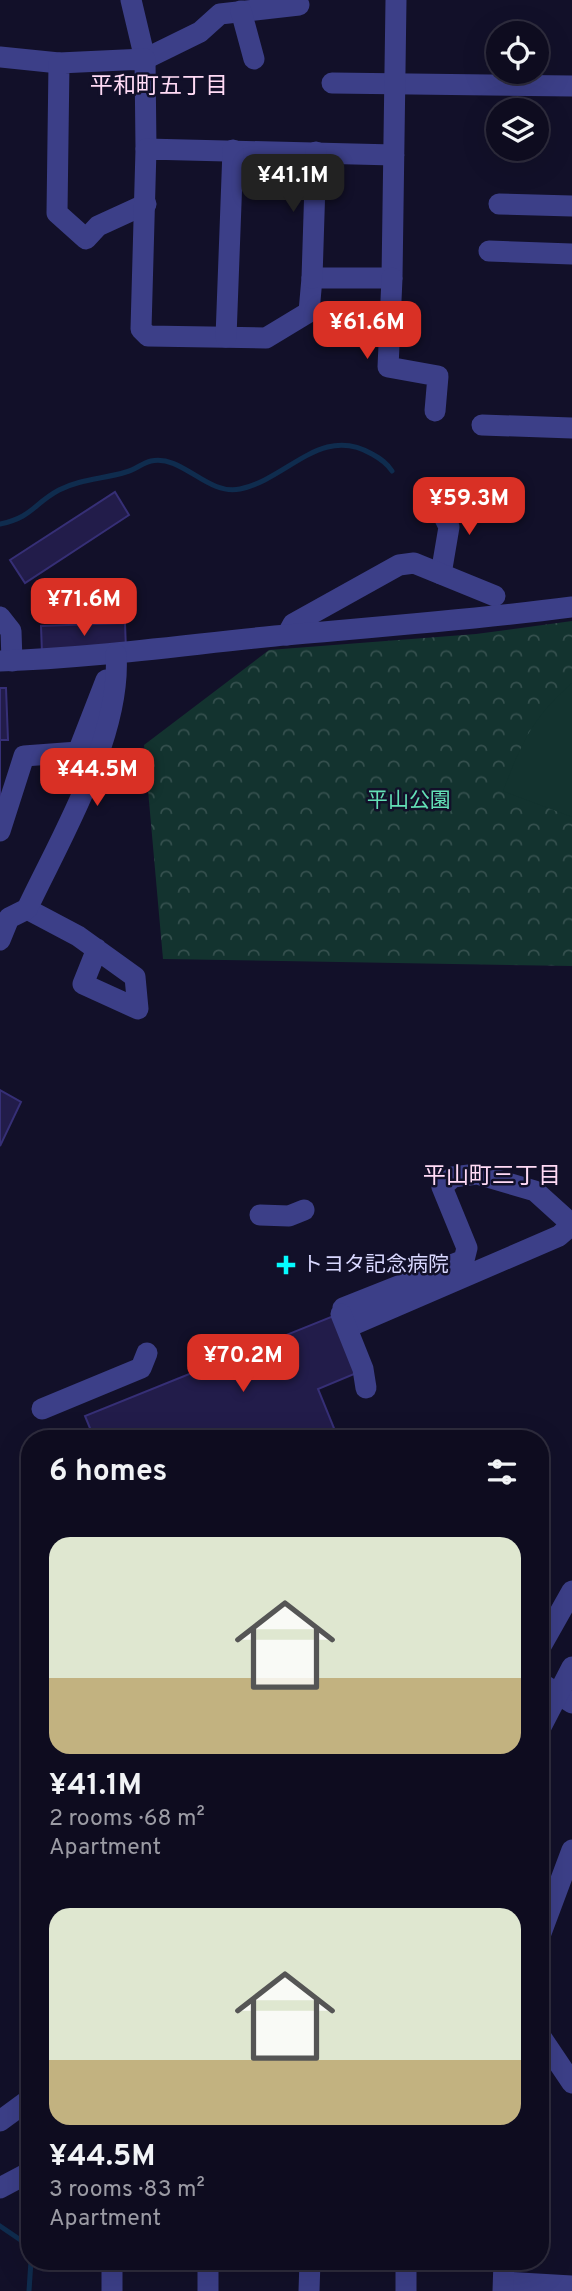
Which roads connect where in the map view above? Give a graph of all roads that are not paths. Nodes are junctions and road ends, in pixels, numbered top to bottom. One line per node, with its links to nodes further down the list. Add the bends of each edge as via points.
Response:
1 (131, 0): 6 (street)
2 (396, 0): 10 (street)
3 (299, 5): 4 (street)
4 (241, 11): 6 (street, via 220,14 200,32); 7 (street)
5 (0, 57): 8 (street)
6 (145, 59): 8 (street); 12 (street)
7 (254, 59)
8 (59, 63): 16 (street, via 57,213 86,239 98,226)
9 (332, 83): 10 (street)
10 (396, 83): 11 (street); 15 (street)
11 (572, 86)
12 (146, 149): 13 (street); 16 (street)
13 (233, 150): 14 (street); 23 (street)
14 (316, 152): 15 (street); 21 (street)
15 (394, 155): 22 (street)
16 (146, 204): 23 (street, via 141,328 148,336)
17 (499, 204): 18 (street)
18 (572, 206)
19 (489, 251): 20 (street)
20 (572, 254)
21 (312, 278): 22 (street); 23 (street, via 309,312 267,338)
22 (392, 278): 24 (street, via 388,367 438,376)
23 (226, 337)
24 (435, 411)
25 (482, 425): 26 (street)
26 (572, 428)
27 (439, 506): 28 (street, via 449,527)
28 (441, 574): 29 (street); 32 (street, via 414,563 399,565 293,624)
29 (495, 596)
30 (572, 607): 32 (street, via 480,620)
31 (0, 617): 34 (street, via 11,631)
32 (287, 635): 33 (street)
33 (113, 654): 34 (street); 35 (street, via 78,752 24,756); 36 (street, via 117,670 103,746)
34 (6, 661)
35 (0, 831)
36 (27, 909): 37 (street, via 9,918); 38 (street)
37 (0, 940)
38 (96, 949)
39 (304, 1210): 40 (street, via 289,1216)
40 (260, 1215)
41 (342, 1310): 41 (street, via 464,1260 467,1248 442,1188 453,1177 477,1174 535,1191 568,1220 568,1228 559,1236); 43 (street)
42 (147, 1353): 44 (street, via 141,1368)
43 (366, 1388)
44 (42, 1409)
45 (572, 1591): 46 (street)
46 (549, 1632)
47 (572, 1667): 48 (street)
48 (557, 1694): 49 (street)
49 (549, 1710)
50 (572, 1850): 51 (street)
51 (557, 1891): 52 (street)
52 (549, 1912)
53 (549, 2049): 54 (street)
54 (572, 2083)
55 (21, 2106): 56 (street)
56 (0, 2121)
57 (21, 2177): 58 (street)
58 (0, 2188)
59 (112, 2270): 65 (street)
60 (208, 2270): 66 (street)
61 (310, 2270): 67 (street)
62 (406, 2270): 68 (street)
63 (504, 2278): 64 (street)
64 (572, 2286)
65 (112, 2291)
66 (208, 2291)
67 (309, 2291)
68 (406, 2291)

